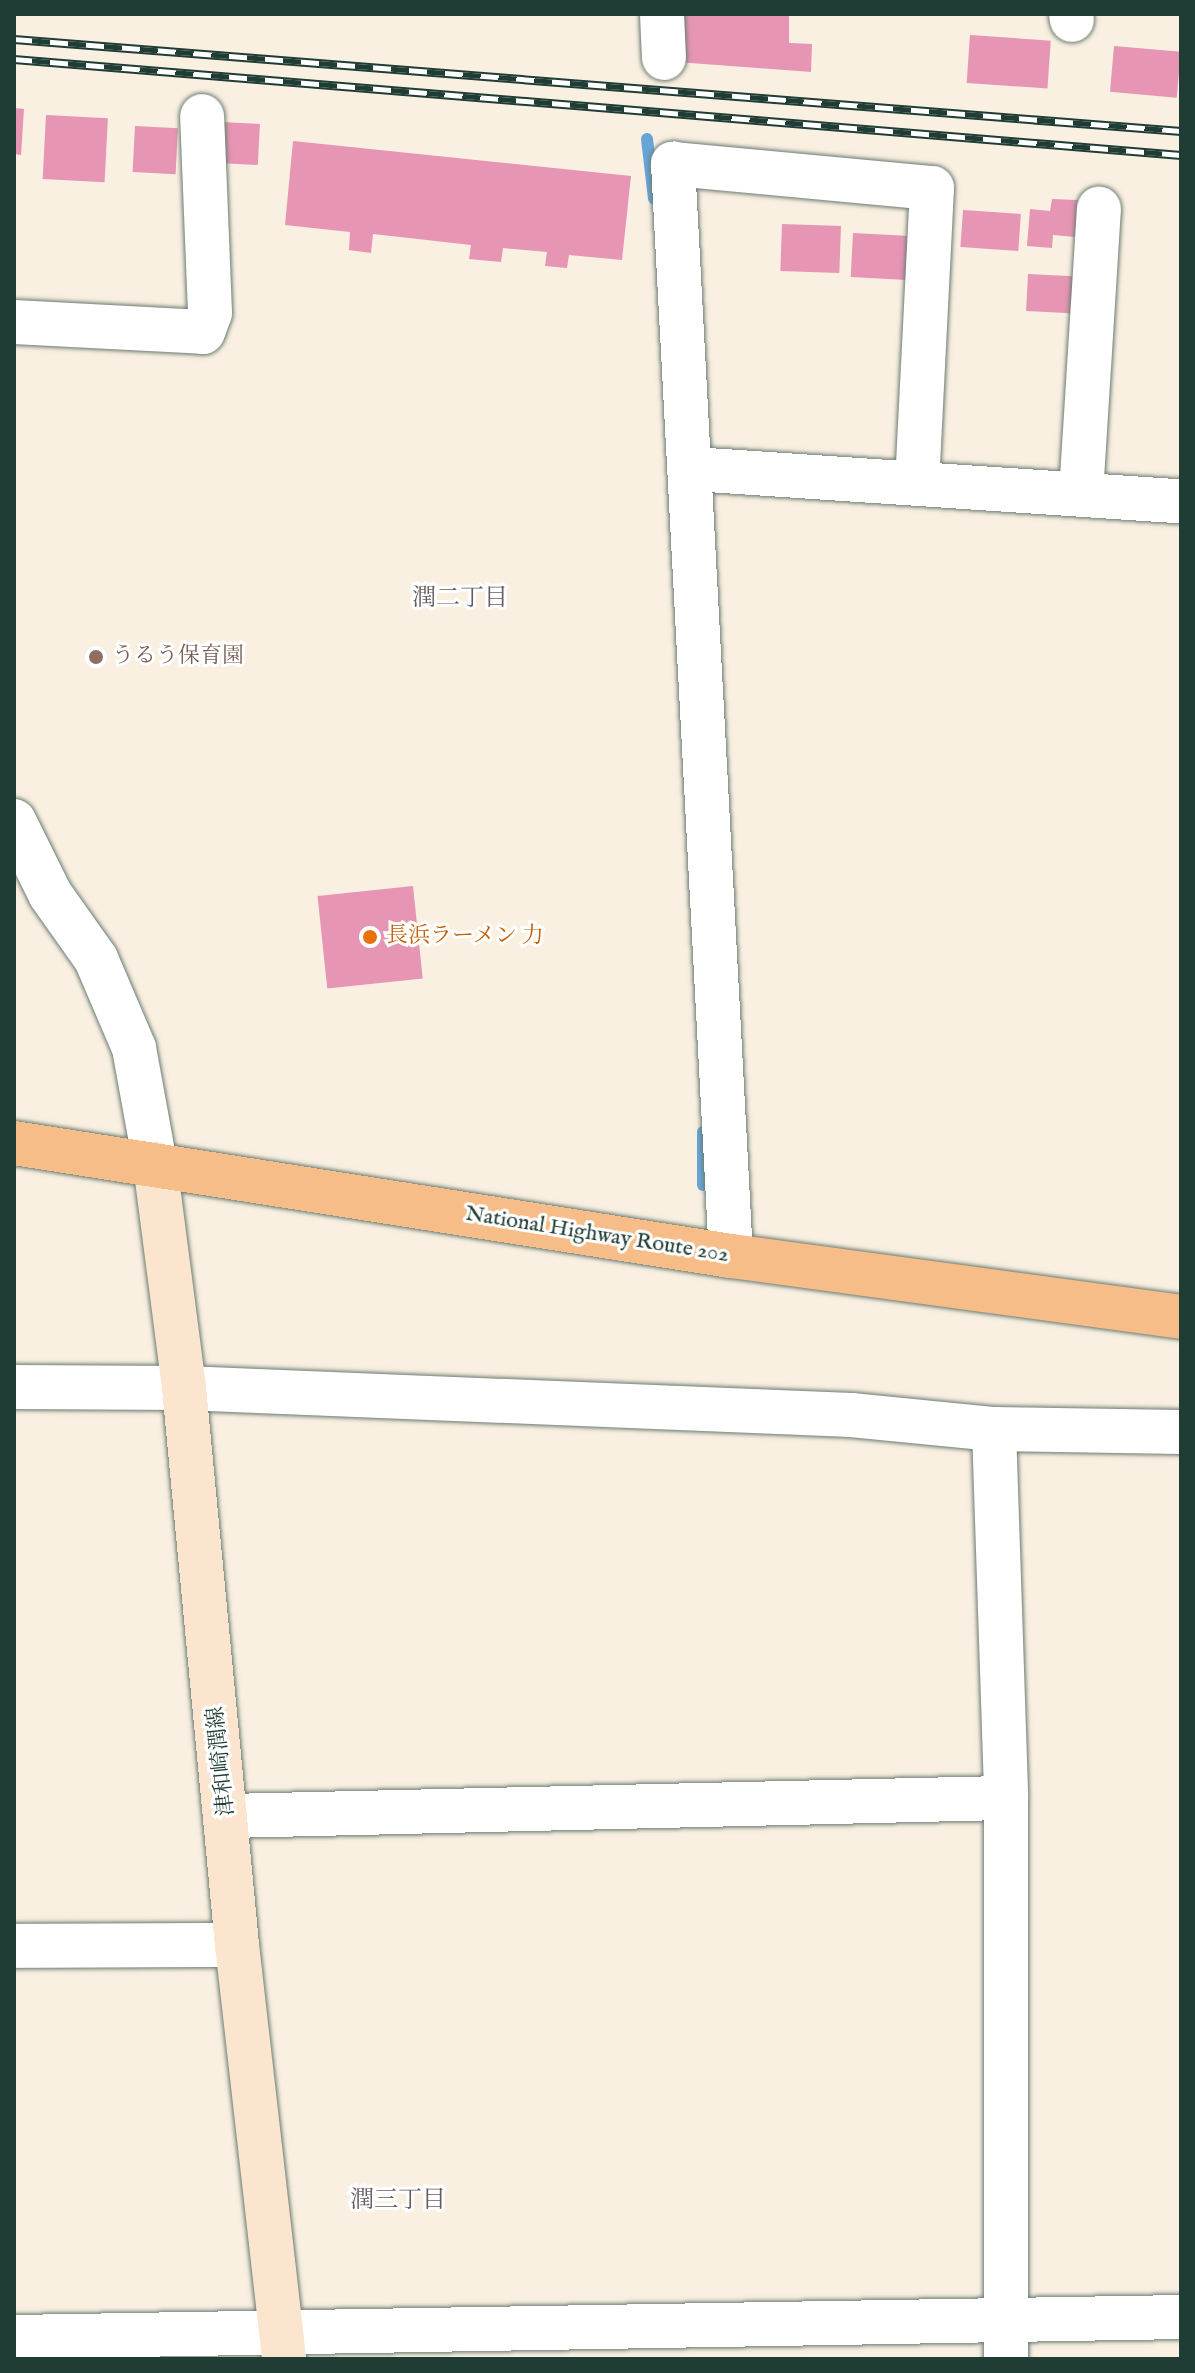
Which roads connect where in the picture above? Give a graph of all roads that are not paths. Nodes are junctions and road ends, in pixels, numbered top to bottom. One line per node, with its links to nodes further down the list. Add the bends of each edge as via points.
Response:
1 (662, 14): 2 (street)
2 (664, 58)
3 (202, 116): 5 (street, via 210,313 203,332)
4 (1099, 209): 8 (street)
5 (14, 322)
6 (693, 469): 7 (street); 7 (street, via 673,164 932,188); 13 (street)
7 (917, 483): 8 (street)
8 (1081, 494): 9 (street)
9 (1181, 501)
10 (14, 821): 12 (street, via 50,894 96,959 128,1035)
11 (14, 1143): 12 (highway, National Highway Route 202)
12 (155, 1164): 13 (highway, National Highway Route 202); 16 (main road, 津和崎潤線)
13 (731, 1256): 14 (highway, National Highway Route 202)
14 (1181, 1317)
15 (14, 1387): 16 (street)
16 (184, 1388): 17 (street, via 851,1415); 20 (main road, 津和崎潤線)
17 (994, 1429): 18 (street); 19 (street)
18 (1181, 1432)
19 (1006, 1798): 20 (street); 24 (street)
20 (228, 1816): 21 (main road, 津和崎潤線)
21 (237, 1945): 22 (street); 26 (main road, 津和崎潤線)
22 (14, 1946)
23 (1181, 2317): 24 (street)
24 (1005, 2341): 26 (street)
25 (23, 2344): 26 (street)
26 (284, 2345)

